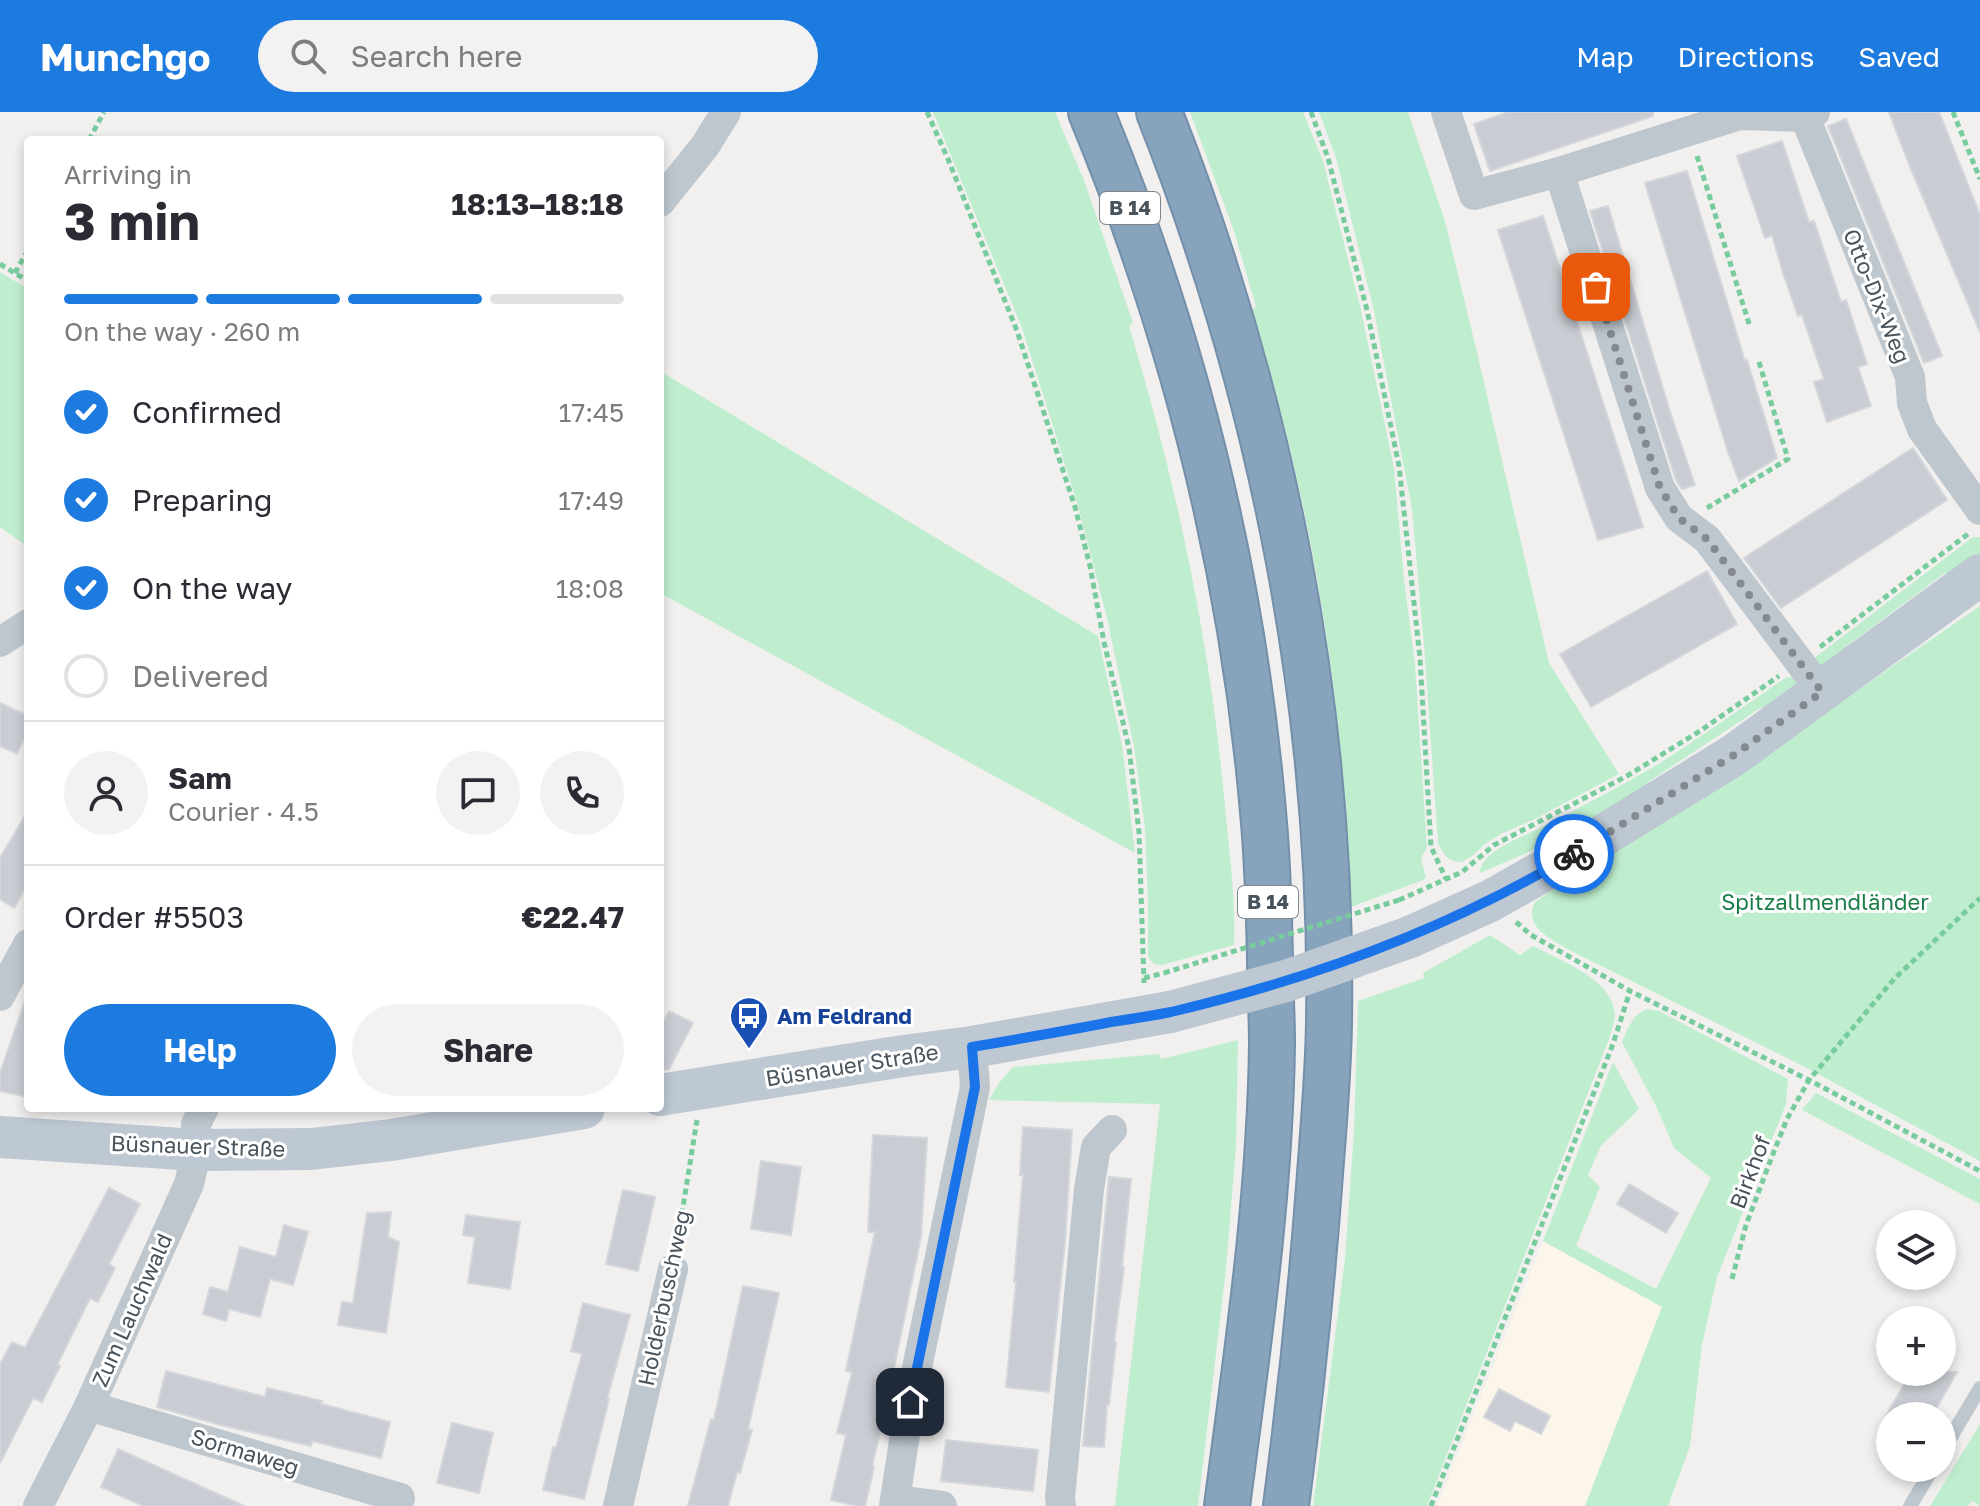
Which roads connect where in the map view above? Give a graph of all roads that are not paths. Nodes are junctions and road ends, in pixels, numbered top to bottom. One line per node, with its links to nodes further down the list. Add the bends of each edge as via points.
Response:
1 (726, 112): 8 (street)
2 (1091, 112): 34 (highway, B 14, via 1154,278 1194,412 1238,618 1265,827 1270,1106)
3 (1159, 112): 35 (highway, B 14, via 1224,296 1265,456 1294,589 1324,822 1327,1092)
4 (1446, 112): 7 (street, via 1474,195)
5 (1739, 114): 6 (street); 7 (street)
6 (1810, 114): 9 (street, Otto-Dix-Weg, via 1910,377 1922,429)
7 (1559, 172): 13 (street, via 1660,488 1679,518 1707,539)
8 (664, 197)
9 (1974, 522)
10 (1980, 575): 13 (street, Büsnauer Straße)
11 (24, 627): 12 (street)
12 (0, 642)
13 (1810, 677): 16 (street, Büsnauer Straße, bridge, via 1708,771 1490,901 1404,918 1286,981 1167,992)
14 (24, 951): 15 (street)
15 (0, 996)
16 (972, 1047): 17 (street, Büsnauer Straße); 29 (street, via 975,1087 910,1402)
17 (679, 1092)
18 (202, 1112): 22 (street, Zum Lauchwald, via 196,1124)
19 (560, 1112): 22 (street, Büsnauer Straße, via 311,1149)
20 (1112, 1130): 33 (street, via 1096,1147 1089,1189)
21 (0, 1137): 22 (street, Büsnauer Straße)
22 (197, 1150): 25 (street, Zum Lauchwald, via 189,1184)
23 (673, 1269): 31 (street, Holderbuschweg)
24 (1980, 1388): 26 (lane)
25 (89, 1406): 28 (street, Sormaweg); 30 (street, Zum Lauchwald)
26 (1956, 1428)
27 (1925, 1482): 36 (lane)
28 (400, 1498)
29 (895, 1503): 32 (street)
30 (38, 1506)
31 (618, 1506)
32 (942, 1506)
33 (1061, 1506)
34 (1227, 1506)
35 (1286, 1506)
36 (1910, 1506)

